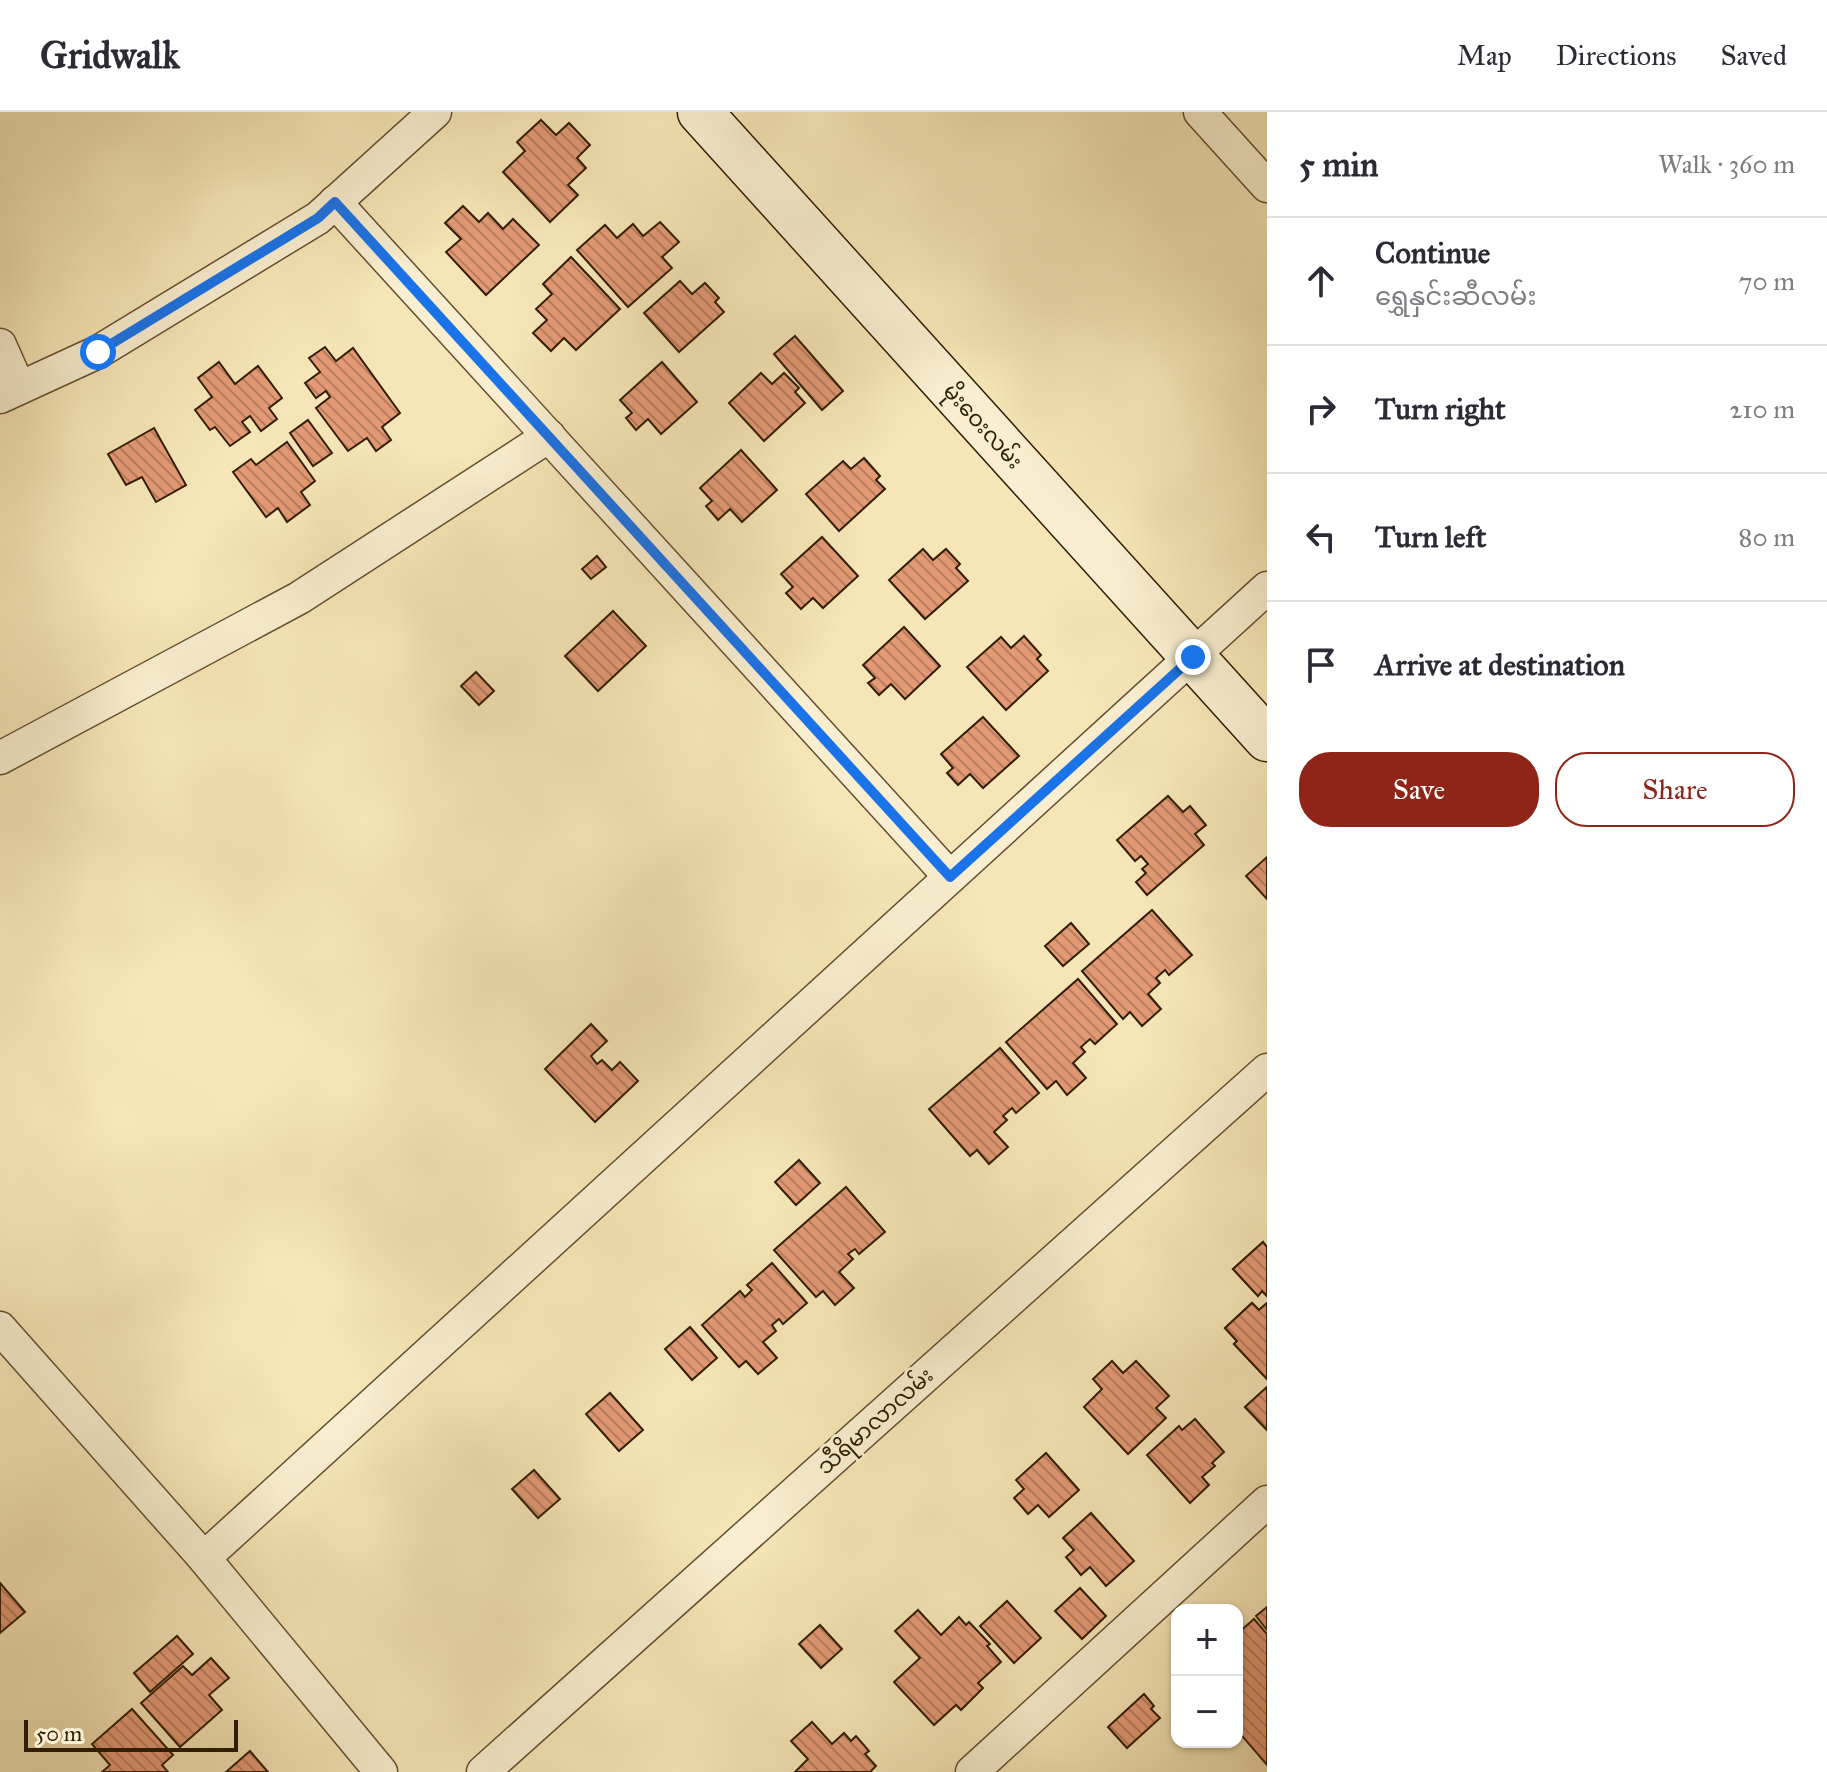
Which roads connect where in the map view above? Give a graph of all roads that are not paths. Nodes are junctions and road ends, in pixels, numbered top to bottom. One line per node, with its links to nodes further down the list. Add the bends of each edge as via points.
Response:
1 (435, 112): 5 (street)
2 (700, 112): 10 (street, မိုးဝေးလမ်း)
3 (1200, 112): 4 (street)
4 (1267, 186)
5 (335, 202): 7 (street, via 318,218 98,352); 8 (street)
6 (0, 345): 7 (street)
7 (10, 392)
8 (549, 436): 12 (street, via 299,598); 13 (street)
9 (1267, 588): 10 (street)
10 (1193, 657): 11 (street, မိုးဝေးလမ်း); 13 (street)
11 (1267, 739)
12 (0, 758)
13 (950, 877): 17 (street)
14 (1267, 1070): 19 (street, သီရိမာလာလမ်း)
15 (0, 1328): 17 (street)
16 (1267, 1502): 20 (street)
17 (204, 1558): 18 (street)
18 (381, 1772)
19 (483, 1772)
20 (972, 1772)

